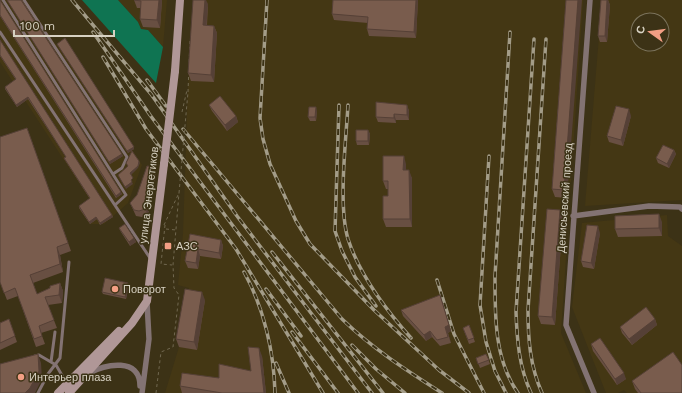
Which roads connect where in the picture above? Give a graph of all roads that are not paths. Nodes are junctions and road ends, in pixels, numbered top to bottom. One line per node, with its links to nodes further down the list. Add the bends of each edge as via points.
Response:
1 (3, 0): 6 (lane)
2 (24, 0): 6 (lane, via 127,158 122,168)
3 (180, 0): 10 (main road, улица Энергетиков, bridge, via 175,71)
4 (590, 0): 9 (street, Денисьевский проезд)
5 (0, 32): 7 (lane)
6 (113, 174): 7 (lane, via 126,195)
7 (115, 205): 10 (lane)
8 (682, 208): 9 (street, via 649,206)
9 (573, 216): 22 (street, Денисьевский проезд, via 566,325)
10 (152, 261): 12 (main road, улица Энергетиков)
11 (69, 262): 16 (lane, via 60,358)
12 (147, 301): 17 (main road, via 132,323); 18 (main road); 21 (street, улица Энергетиков, via 149,339)
13 (54, 332): 15 (lane)
14 (33, 356): 15 (lane, via 39,355)
15 (51, 362): 16 (lane)
16 (56, 365): 18 (lane); 19 (lane)
17 (86, 375): 18 (main road); 21 (street, via 109,365 127,366 136,373)
18 (69, 389): 20 (main road)
19 (38, 393)
20 (58, 393)
21 (141, 393)
22 (594, 393)

